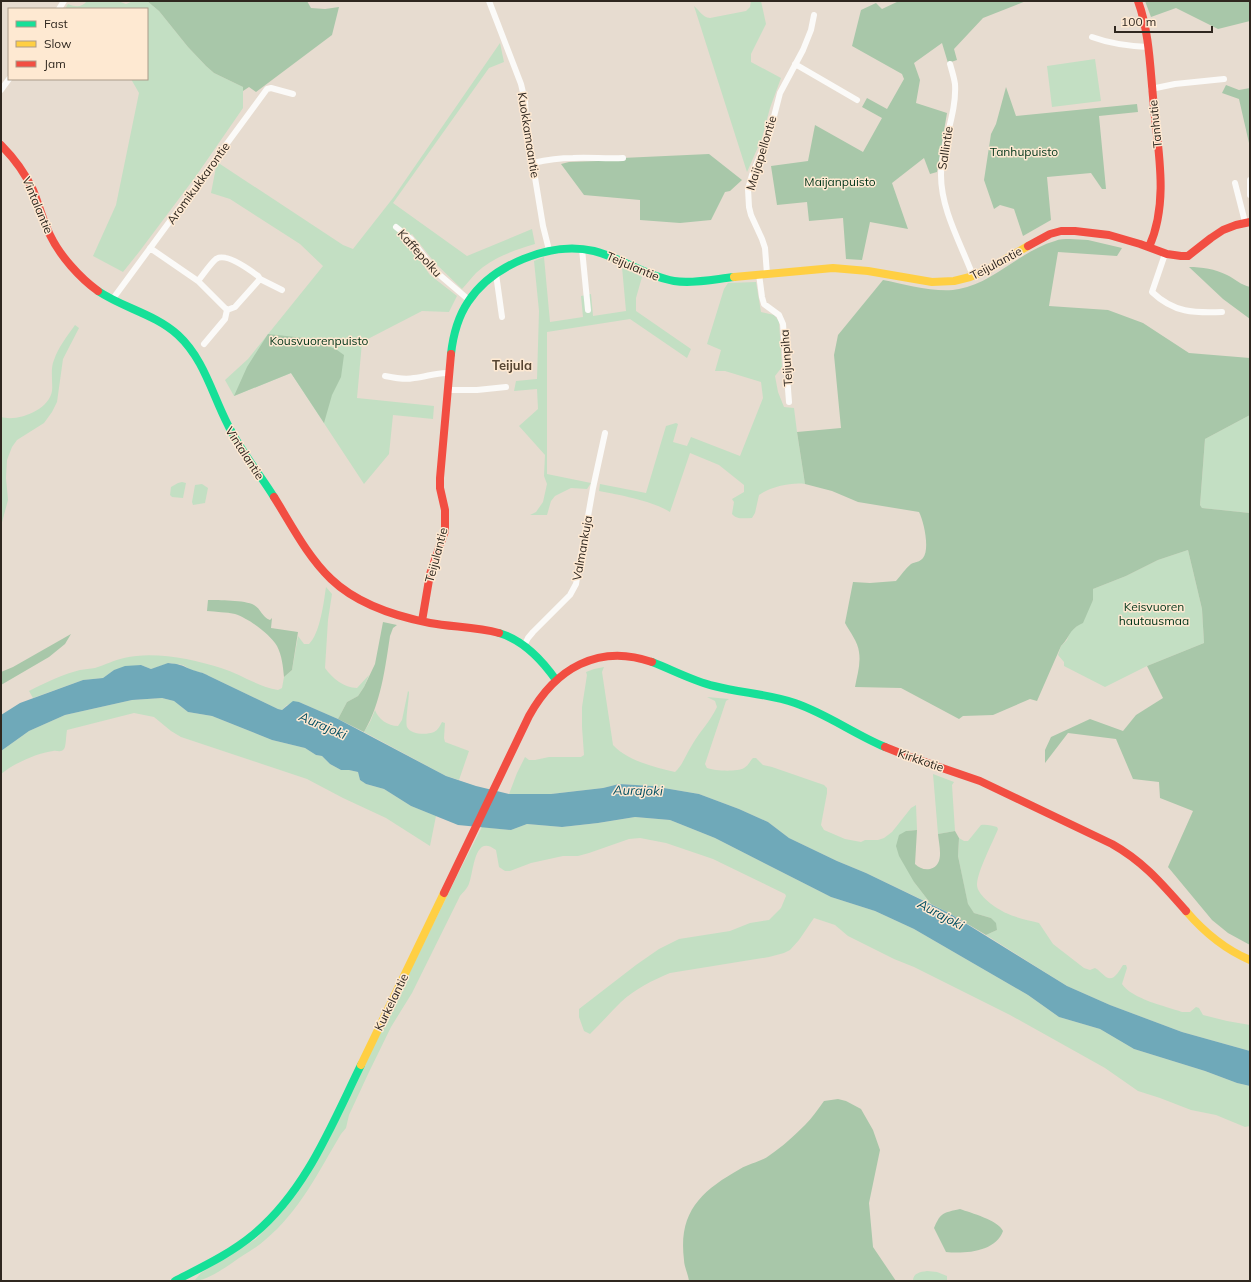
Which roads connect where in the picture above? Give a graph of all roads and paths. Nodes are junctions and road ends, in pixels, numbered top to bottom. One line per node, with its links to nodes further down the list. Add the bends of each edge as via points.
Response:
1 (489, 1): 16 (street, Kuokkamaantie, via 521,84)
2 (1138, 1): 5 (street, Tanhutie)
3 (814, 14): 6 (street, Maijapellontie, via 811,30)
4 (1092, 37): 5 (street, via 1108,43)
5 (1148, 47): 10 (street, Tanhutie)
6 (795, 64): 13 (street); 28 (street, Maijapellontie, via 780,93 770,132 748,189 751,215 765,248)
7 (950, 64): 29 (street, Sallintie, via 954,75 955,97 943,153 943,196)
8 (1224, 79): 10 (street)
9 (8, 80): 11 (street)
10 (1151, 89): 22 (street, Tanhutie, via 1161,184 1158,217)
11 (1, 90)
12 (293, 94): 23 (street, Aromikukkarontie, via 272,88 266,89)
13 (857, 100)
14 (1, 145): 34 (street, Vintalantie, via 30,182 50,235 69,263 94,289)
15 (623, 158): 16 (street, via 559,158)
16 (533, 163): 25 (street, Kuokkamaantie)
17 (1250, 180): 19 (street)
18 (1235, 183): 20 (street)
19 (1250, 194)
20 (1248, 222): 26 (street, Teijulantie, via 1229,227 1190,255)
21 (396, 227): 33 (street, Kaffepolku, via 411,239 435,271)
22 (1149, 247): 26 (street, Teijulantie); 29 (street, Teijulantie, via 1112,236 1058,231 1043,236)
23 (150, 248): 31 (street); 34 (street, Aromikukkarontie)
24 (582, 249): 25 (street, Teijulantie); 28 (street, Teijulantie, via 604,253 654,276 674,281); 36 (street)
25 (549, 250): 27 (street, Teijulantie)
26 (1165, 254): 37 (street, via 1152,292 1167,304 1181,310)
27 (496, 274): 33 (street, Teijulantie); 38 (street)
28 (763, 274): 29 (street, Teijulantie, via 850,268 926,281 946,282); 44 (street, Teijunpiha, via 764,304 779,315 783,324)
29 (973, 276)
30 (260, 279): 31 (street, via 230,259 221,257); 32 (street); 35 (street, via 235,307)
31 (198, 281): 35 (street)
32 (282, 290)
33 (466, 298): 40 (street, Teijulantie, via 458,323)
34 (112, 300): 46 (street, Vintalantie, via 167,327 196,354 225,422 309,552 327,575 364,602)
35 (227, 310): 39 (street, via 225,319)
36 (588, 310)
37 (1222, 312)
38 (502, 316)
39 (204, 344)
40 (449, 373): 41 (street, via 403,379); 43 (street, Teijulantie)
41 (385, 376)
42 (506, 388): 43 (street)
43 (447, 390): 46 (street, Teijulantie, via 440,478 445,531 430,574)
44 (789, 402)
45 (605, 433): 47 (street, Valmankuja, via 576,584 570,595 533,632)
46 (422, 621): 47 (street, Vintalantie, via 489,632 508,637)
47 (524, 646): 48 (street, Vintalantie, via 550,670)
48 (556, 680): 49 (street, Kirkkotie, via 566,671 582,664 603,657 622,656 644,660 718,687 781,699 809,708 872,742 993,787 1120,848 1150,870 1210,936); 50 (street, Kurkelantie, via 541,696 529,716 337,1114 303,1178 274,1216 253,1235 235,1248)
49 (1250, 960)
50 (175, 1281)

